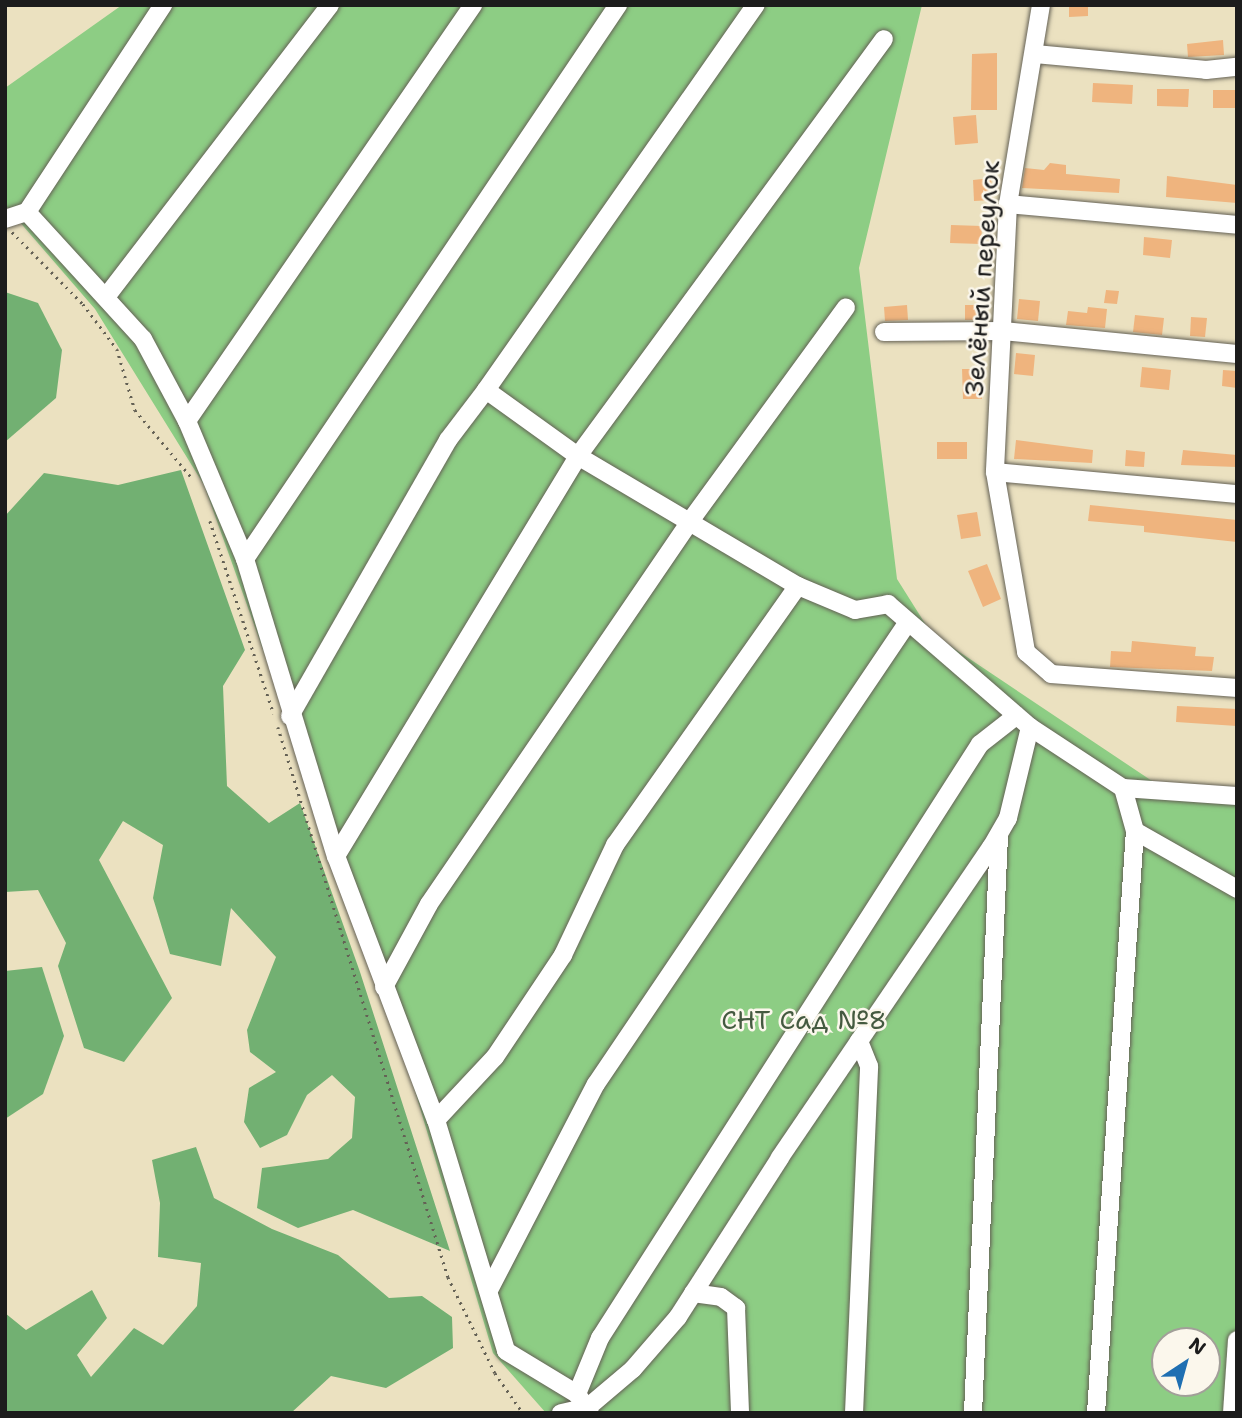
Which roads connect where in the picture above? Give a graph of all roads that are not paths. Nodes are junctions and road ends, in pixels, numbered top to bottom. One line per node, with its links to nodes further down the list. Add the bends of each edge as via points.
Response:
1 (163, 5): 11 (street)
2 (330, 5): 14 (street)
3 (472, 5): 20 (street)
4 (618, 5): 25 (street)
5 (757, 5): 19 (street)
6 (1041, 5): 8 (street, Зелёный переулок)
7 (884, 39): 21 (street)
8 (1035, 54): 9 (street, via 1206,70); 10 (street, Зелёный переулок)
9 (1237, 67)
10 (1008, 204): 13 (street); 16 (street, Зелёный переулок)
11 (27, 212): 12 (street); 14 (street)
12 (5, 219)
13 (1237, 225)
14 (106, 297): 20 (street, via 143,339)
15 (846, 307): 24 (street)
16 (1003, 331): 17 (street); 18 (street); 22 (street, Зелёный переулок)
17 (884, 332)
18 (1237, 354)
19 (486, 390): 21 (street); 29 (street, via 449,440)
20 (187, 421): 25 (street)
21 (578, 456): 24 (street); 35 (street)
22 (995, 472): 23 (street); 28 (street, Зелёный переулок, via 1026,652 1051,674)
23 (1237, 494)
24 (688, 524): 26 (street); 37 (street, via 429,904)
25 (245, 559): 29 (street)
26 (798, 586): 27 (street, via 855,610 888,604); 39 (street, via 615,845 563,955 495,1057)
27 (908, 622): 30 (street); 40 (street, via 596,1084)
28 (1237, 688)
29 (290, 716): 35 (street)
30 (1023, 721): 31 (street); 34 (street, via 1008,818); 43 (street, via 980,744 600,1338)
31 (1123, 788): 32 (street); 33 (street)
32 (1237, 796)
33 (1135, 831): 36 (street); 48 (street)
34 (999, 834): 38 (street); 47 (street)
35 (335, 856): 37 (street)
36 (1237, 888)
37 (384, 987): 39 (street)
38 (859, 1041): 41 (street); 46 (street, via 869,1066)
39 (436, 1120): 40 (street)
40 (489, 1290): 43 (street, via 506,1351)
41 (693, 1293): 43 (street, via 633,1369); 45 (street, via 721,1297 736,1308)
42 (1237, 1340): 49 (street)
43 (585, 1405): 44 (street)
44 (561, 1413)
45 (740, 1413)
46 (854, 1413)
47 (973, 1413)
48 (1097, 1413)
49 (1232, 1413)

